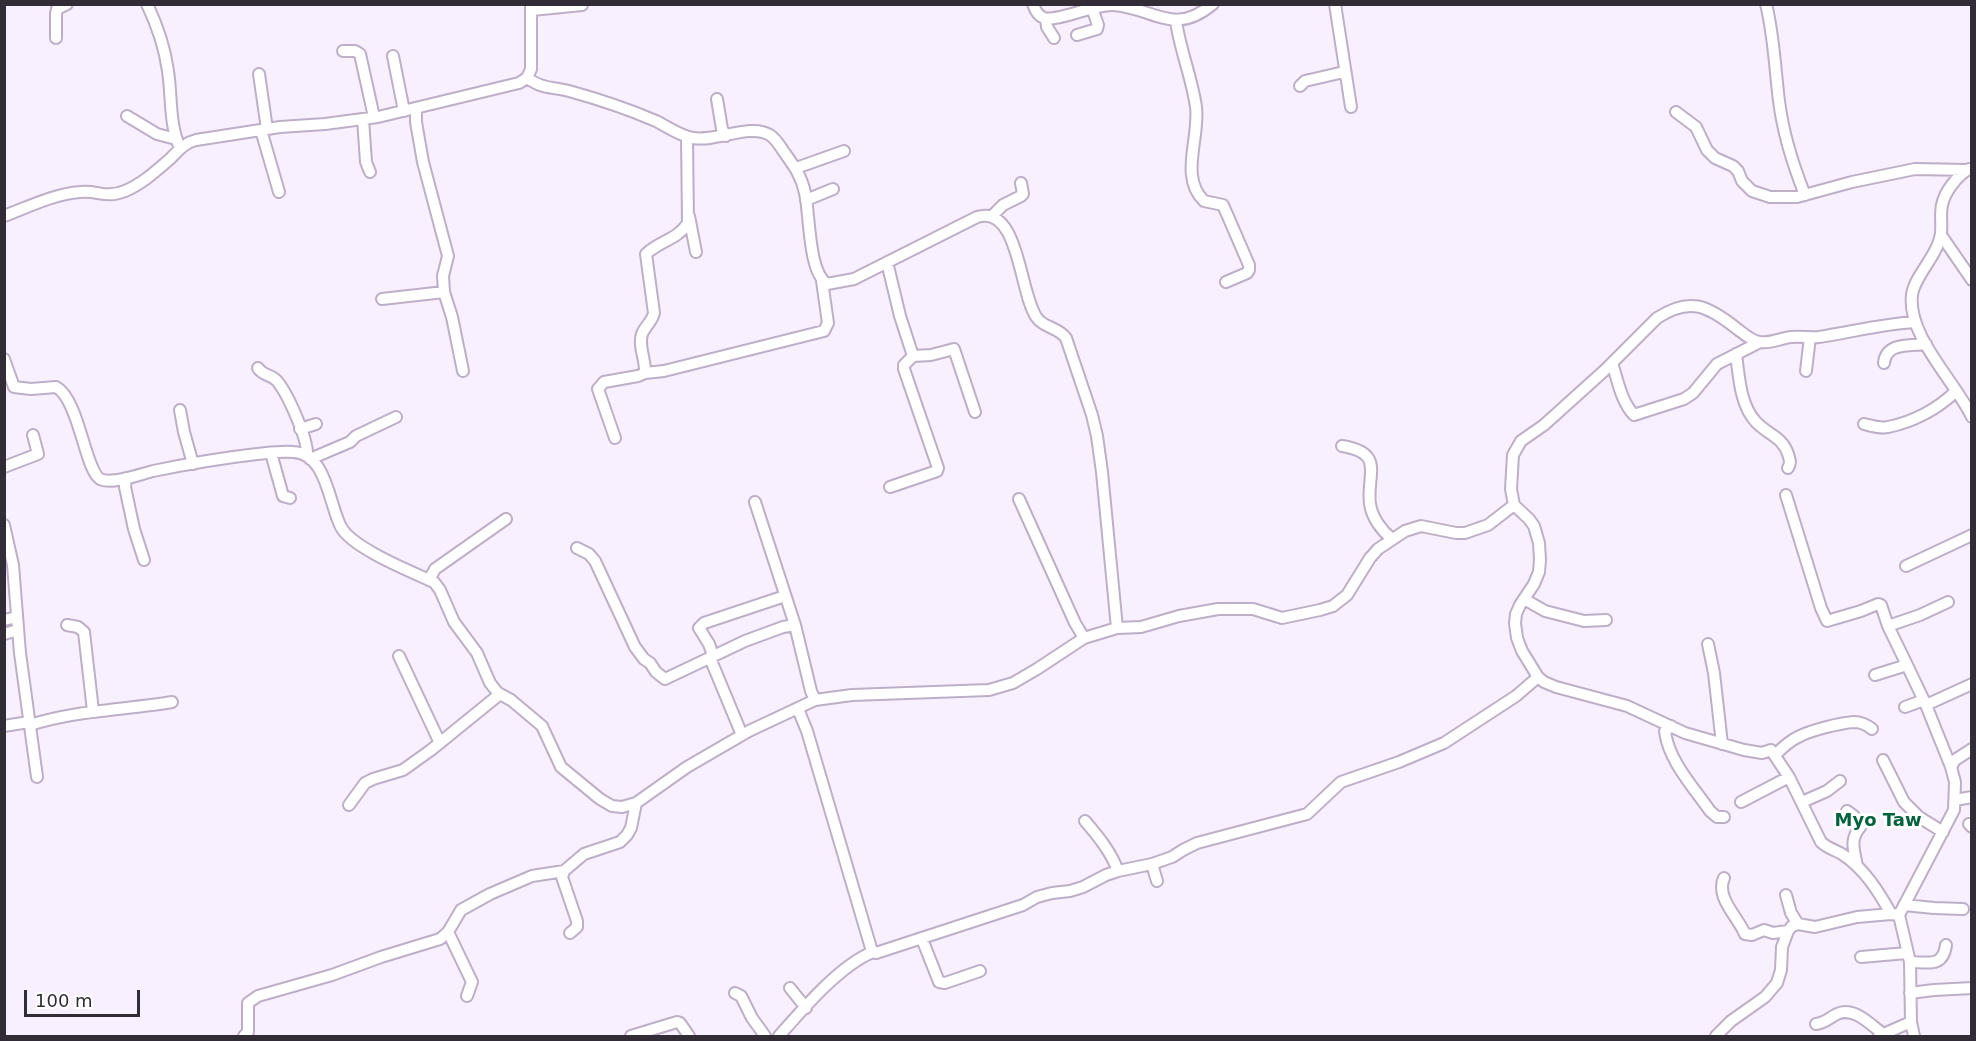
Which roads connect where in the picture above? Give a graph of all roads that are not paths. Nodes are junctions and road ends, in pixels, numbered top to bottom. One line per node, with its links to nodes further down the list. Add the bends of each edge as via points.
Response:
1 (67, 4): 13 (street, via 56,12)
2 (147, 4): 31 (street, via 168,70)
3 (1033, 4): 10 (street)
4 (1213, 4): 11 (street, via 1197,16)
5 (1335, 4): 17 (street)
6 (1766, 4): 39 (street, via 1783,125)
7 (582, 5): 8 (street)
8 (531, 7): 19 (street, via 531,69)
9 (1092, 8): 10 (street); 11 (street, via 1113,5); 12 (street, via 1098,26)
10 (1046, 19): 14 (street)
11 (1176, 21): 49 (street, via 1196,108 1193,185 1204,201 1223,205 1249,265 1247,273)
12 (1077, 35)
13 (56, 38)
14 (1054, 39)
15 (343, 51): 27 (street, via 360,54)
16 (393, 56): 24 (street)
17 (1344, 72): 20 (street, via 1305,81); 22 (street)
18 (259, 74): 28 (street)
19 (526, 78): 23 (street); 30 (street, via 545,88 625,110)
20 (1300, 86)
21 (717, 99): 29 (street)
22 (1350, 107)
23 (416, 109): 24 (street); 50 (street, via 423,162 448,256)
24 (404, 111): 27 (street)
25 (1676, 112): 39 (street, via 1696,127 1707,150 1722,163 1733,166 1752,191 1770,197)
26 (127, 116): 31 (street)
27 (369, 118): 28 (street); 35 (street, via 366,162)
28 (264, 129): 31 (street); 38 (street)
29 (726, 136): 30 (street); 33 (street, via 752,131 768,134)
30 (687, 137): 43 (street)
31 (178, 144): 42 (street, via 144,181 127,190 105,196 78,192)
32 (844, 151): 33 (street)
33 (796, 168): 40 (street)
34 (1970, 169): 39 (street, via 1915,169); 44 (street, via 1947,192 1942,205)
35 (370, 172)
36 (1021, 183): 41 (street, via 1023,194)
37 (833, 189): 40 (street)
38 (279, 192)
39 (1805, 195)
40 (806, 200): 48 (street, via 809,232)
41 (993, 215): 46 (street, via 977,217); 106 (street, via 1007,232 1037,319 1058,329 1066,338 1092,415 1102,472)
42 (4, 216)
43 (689, 216): 45 (street); 64 (street, via 683,230 646,254 654,313 641,337)
44 (1941, 235): 47 (street); 52 (street, via 1912,292)
45 (696, 252)
46 (887, 262): 48 (street, via 854,279 833,284); 57 (street)
47 (1971, 280)
48 (822, 281): 64 (street, via 828,323 824,330)
49 (1226, 282)
50 (444, 292): 51 (street); 62 (street)
51 (382, 299)
52 (1915, 322): 53 (street); 55 (street)
53 (1810, 337): 54 (street); 63 (street)
54 (1760, 342): 56 (street); 59 (street, via 1709,311 1685,305 1657,318)
55 (1926, 344): 60 (street, via 1899,346 1889,351); 66 (street)
56 (1736, 354): 59 (street, via 1717,364 1694,393 1684,399 1634,415); 81 (street, via 1747,410 1754,421 1783,442 1790,460)
57 (913, 356): 68 (street, via 954,350); 83 (street, via 904,369 938,468)
58 (4, 358): 65 (street, via 12,375)
59 (1612, 363): 88 (street, via 1521,441 1513,455)
60 (1884, 363)
61 (258, 368): 73 (street, via 277,381)
62 (463, 371)
63 (1806, 371)
64 (645, 373): 75 (street, via 604,382 598,388)
65 (9, 389): 82 (street, via 61,390 82,435 92,470 103,480)
66 (1956, 391): 70 (street); 72 (street, via 1925,414 1887,428)
67 (180, 410): 79 (street)
68 (975, 412)
69 (396, 417): 78 (street, via 350,442)
70 (1971, 417)
71 (316, 424): 73 (street)
72 (1864, 424)
73 (300, 429): 78 (street)
74 (33, 435): 80 (street, via 38,454)
75 (615, 438)
76 (1342, 446): 92 (street, via 1367,457 1372,466 1370,505 1383,532)
77 (271, 453): 78 (street, via 293,452); 79 (street); 85 (street, via 282,492)
78 (309, 457): 96 (street, via 326,484 348,536)
79 (193, 464): 82 (street)
80 (4, 467)
81 (1788, 468)
82 (126, 478): 94 (street, via 134,529)
83 (890, 487)
84 (1786, 495): 105 (street, via 1827,621 1878,604)
85 (290, 498)
86 (1019, 499): 109 (street)
87 (755, 502): 97 (street)
88 (1514, 505): 92 (street, via 1477,530 1456,533 1421,526); 98 (street, via 1534,526 1539,543 1539,572)
89 (506, 519): 96 (street, via 435,569)
90 (4, 525): 100 (street, via 13,565)
91 (1971, 535): 95 (street)
92 (1392, 539): 106 (street, via 1370,558 1347,595 1333,606 1282,618 1253,609 1218,609 1141,627)
93 (577, 548): 112 (street, via 592,558 630,640 660,676 668,678)
94 (144, 560)
95 (1906, 566)
96 (429, 580): 117 (street, via 440,590 454,622 471,643 490,683)
97 (786, 596): 104 (street); 112 (street, via 704,623 699,628)
98 (1524, 599): 102 (street, via 1545,611 1584,621); 115 (street, via 1516,614 1517,638)
99 (1948, 602): 105 (street)
100 (17, 617): 101 (street); 107 (street)
101 (4, 620)
102 (1606, 620)
103 (67, 625): 123 (street, via 84,632)
104 (795, 625): 112 (street, via 758,636); 118 (street)
105 (1888, 626): 113 (street)
106 (1117, 628): 109 (street)
107 (18, 630): 108 (street); 124 (street)
108 (4, 634)
109 (1084, 638): 118 (street, via 1038,669 989,690)
110 (1708, 644): 130 (street)
111 (399, 656): 129 (street)
112 (712, 657): 128 (street)
113 (1907, 665): 114 (street); 120 (street)
114 (1875, 675)
115 (1538, 677): 126 (street, via 1556,687 1627,706); 148 (street, via 1444,743 1341,782 1307,814 1197,843)
116 (1971, 684): 120 (street)
117 (500, 694): 129 (street); 142 (street, via 542,726 561,767 583,786 612,806)
118 (815, 700): 122 (street)
119 (172, 702): 123 (street)
120 (1925, 703): 121 (street); 134 (street)
121 (1905, 707)
122 (798, 709): 128 (street); 163 (street)
123 (93, 711): 124 (street)
124 (30, 724): 125 (street); 135 (street)
125 (4, 726)
126 (1671, 726): 130 (street); 145 (street, via 1665,731 1666,741 1677,762 1710,811)
127 (1872, 729): 132 (street, via 1855,722 1814,731 1798,736)
128 (742, 735): 142 (street)
129 (440, 743): 143 (street, via 403,770 365,783)
130 (1722, 744): 132 (street, via 1753,752 1771,750)
131 (1971, 748): 134 (street)
132 (1775, 755): 136 (street)
133 (1883, 760): 147 (street, via 1904,802 1919,817)
134 (1951, 767): 139 (street)
135 (37, 777)
136 (1789, 777): 140 (street); 141 (street)
137 (1840, 781): 141 (street)
138 (1971, 797): 139 (street)
139 (1955, 800): 147 (street)
140 (1742, 802)
141 (1802, 802): 149 (street, via 1821,842)
142 (636, 803): 150 (street, via 627,836 584,854)
143 (350, 805)
144 (1847, 811): 149 (street, via 1861,826 1852,839)
145 (1724, 817)
146 (1085, 821): 151 (street)
147 (1943, 831): 156 (street)
148 (1152, 864): 151 (street); 153 (street)
149 (1857, 866): 156 (street)
150 (564, 871): 159 (street, via 532,876 490,894 461,910); 160 (street, via 562,877 577,921 577,927)
151 (1118, 871): 161 (street, via 1083,887 1037,897)
152 (1724, 878): 158 (street, via 1722,895 1745,934)
153 (1157, 881)
154 (1786, 895): 157 (street)
155 (1964, 909): 156 (street)
156 (1898, 912): 157 (street, via 1815,927); 165 (street)
157 (1798, 924): 158 (street)
158 (1788, 931): 181 (street, via 1777,982 1765,997)
159 (448, 932): 171 (street, via 472,982); 176 (street, via 440,939 258,996 248,1003 248,1032)
160 (570, 933)
161 (922, 939): 163 (street); 166 (street, via 939,982)
162 (1946, 945): 165 (street, via 1941,960)
163 (873, 952): 172 (street, via 860,957)
164 (1861, 957): 165 (street)
165 (1908, 958): 170 (street)
166 (980, 971)
167 (790, 988): 172 (street)
168 (1971, 988): 170 (street)
169 (735, 993): 179 (street, via 741,996)
170 (1910, 993): 173 (street)
171 (467, 996)
172 (806, 1008): 180 (street)
173 (1911, 1022): 175 (street); 182 (street)
174 (1816, 1024): 175 (street, via 1837,1014 1851,1013 1860,1015)
175 (1881, 1035)
176 (244, 1036)
177 (631, 1036): 178 (street, via 677,1022)
178 (688, 1036)
179 (765, 1036)
180 (779, 1036)
181 (1716, 1036)
182 (1914, 1036)

